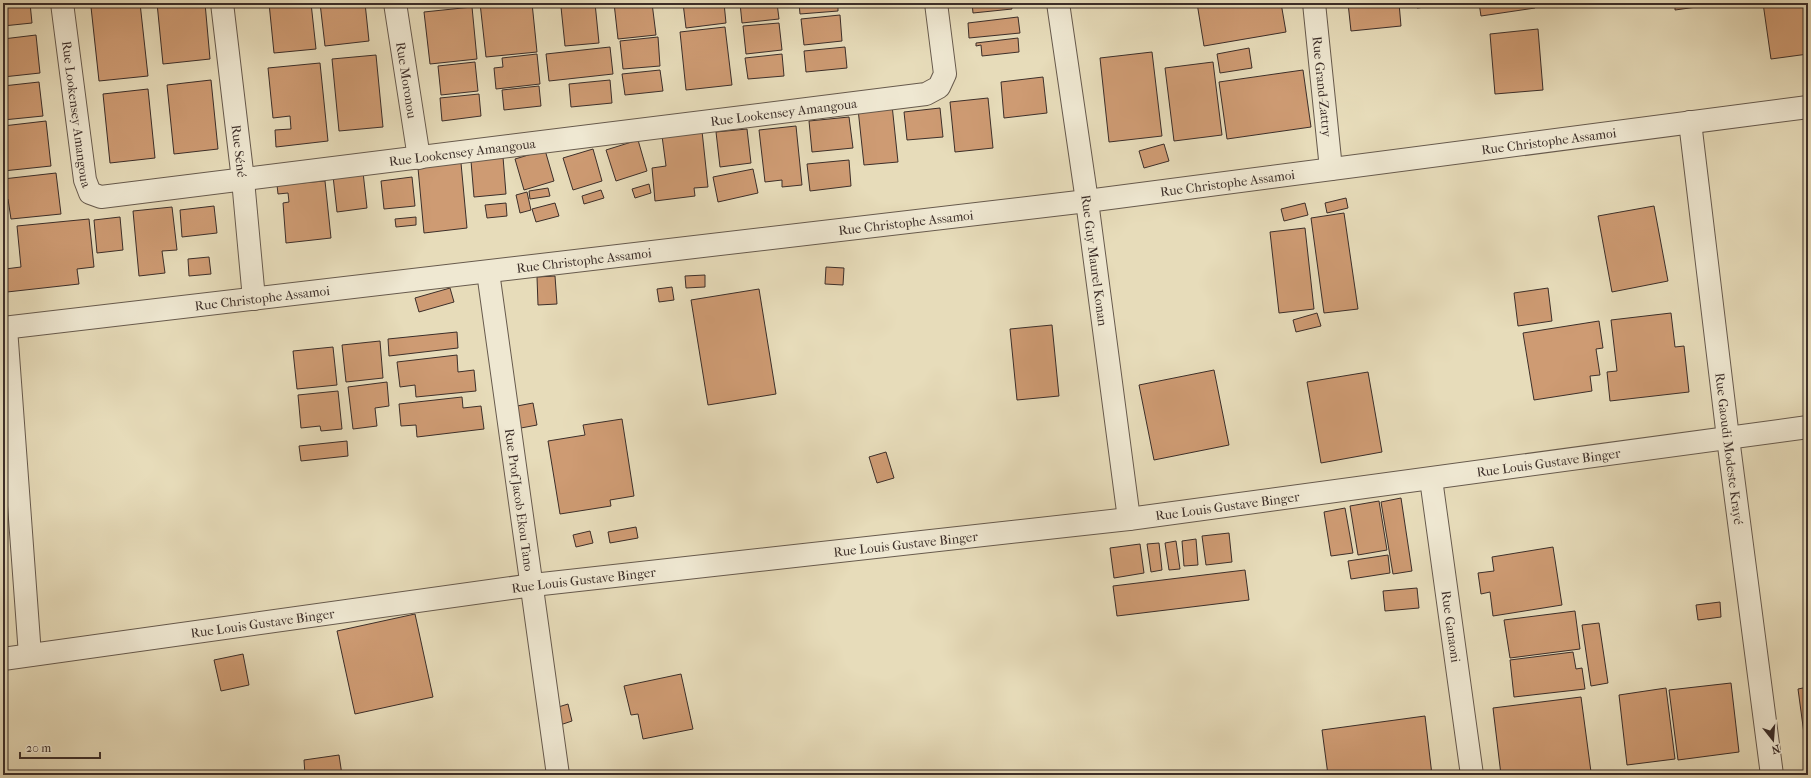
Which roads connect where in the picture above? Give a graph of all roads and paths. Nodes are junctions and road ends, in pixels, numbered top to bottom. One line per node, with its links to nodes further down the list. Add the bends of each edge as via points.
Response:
1 (62, 3): 11 (street, Rue Lookensey Amangoua, via 85,180 90,193 101,198)
2 (222, 3): 11 (street, Rue Séné)
3 (395, 3): 9 (street, Rue Moronou)
4 (936, 3): 9 (street, Rue Lookensey Amangoua, via 944,74 939,87 926,94)
5 (1058, 3): 12 (street, Rue Guy Maurel Konan)
6 (1314, 3): 10 (street, Rue Grand-Zattry)
7 (1808, 107): 8 (street, Rue Christophe Assamoi)
8 (1690, 122): 10 (street, Rue Christophe Assamoi); 17 (street, Rue Gaoudi Modeste Krayé)
9 (419, 158): 11 (street, Rue Lookensey Amangoua)
10 (1331, 169): 12 (street, Rue Christophe Assamoi)
11 (243, 180): 14 (street, Rue Séné)
12 (1087, 201): 13 (street, Rue Christophe Assamoi); 19 (street, Rue Guy Maurel Konan)
13 (488, 272): 14 (street, Rue Christophe Assamoi); 20 (street, Rue Prof Jacob Ekou Tano)
14 (254, 299): 15 (street, Rue Christophe Assamoi)
15 (5, 328): 21 (street)
16 (1808, 427): 17 (street, Rue Louis Gustave Binger)
17 (1728, 438): 18 (street, Rue Louis Gustave Binger); 25 (street, Rue Gaoudi Modeste Krayé)
18 (1431, 479): 19 (street, Rue Louis Gustave Binger); 24 (street, Rue Ganaoni)
19 (1128, 519): 20 (street, Rue Louis Gustave Binger)
20 (533, 586): 21 (street, Rue Louis Gustave Binger); 23 (street, Rue Prof Jacob Ekou Tano)
21 (30, 655): 22 (street, Rue Louis Gustave Binger)
22 (3, 659)
23 (558, 775)
24 (1472, 775)
25 (1772, 775)

